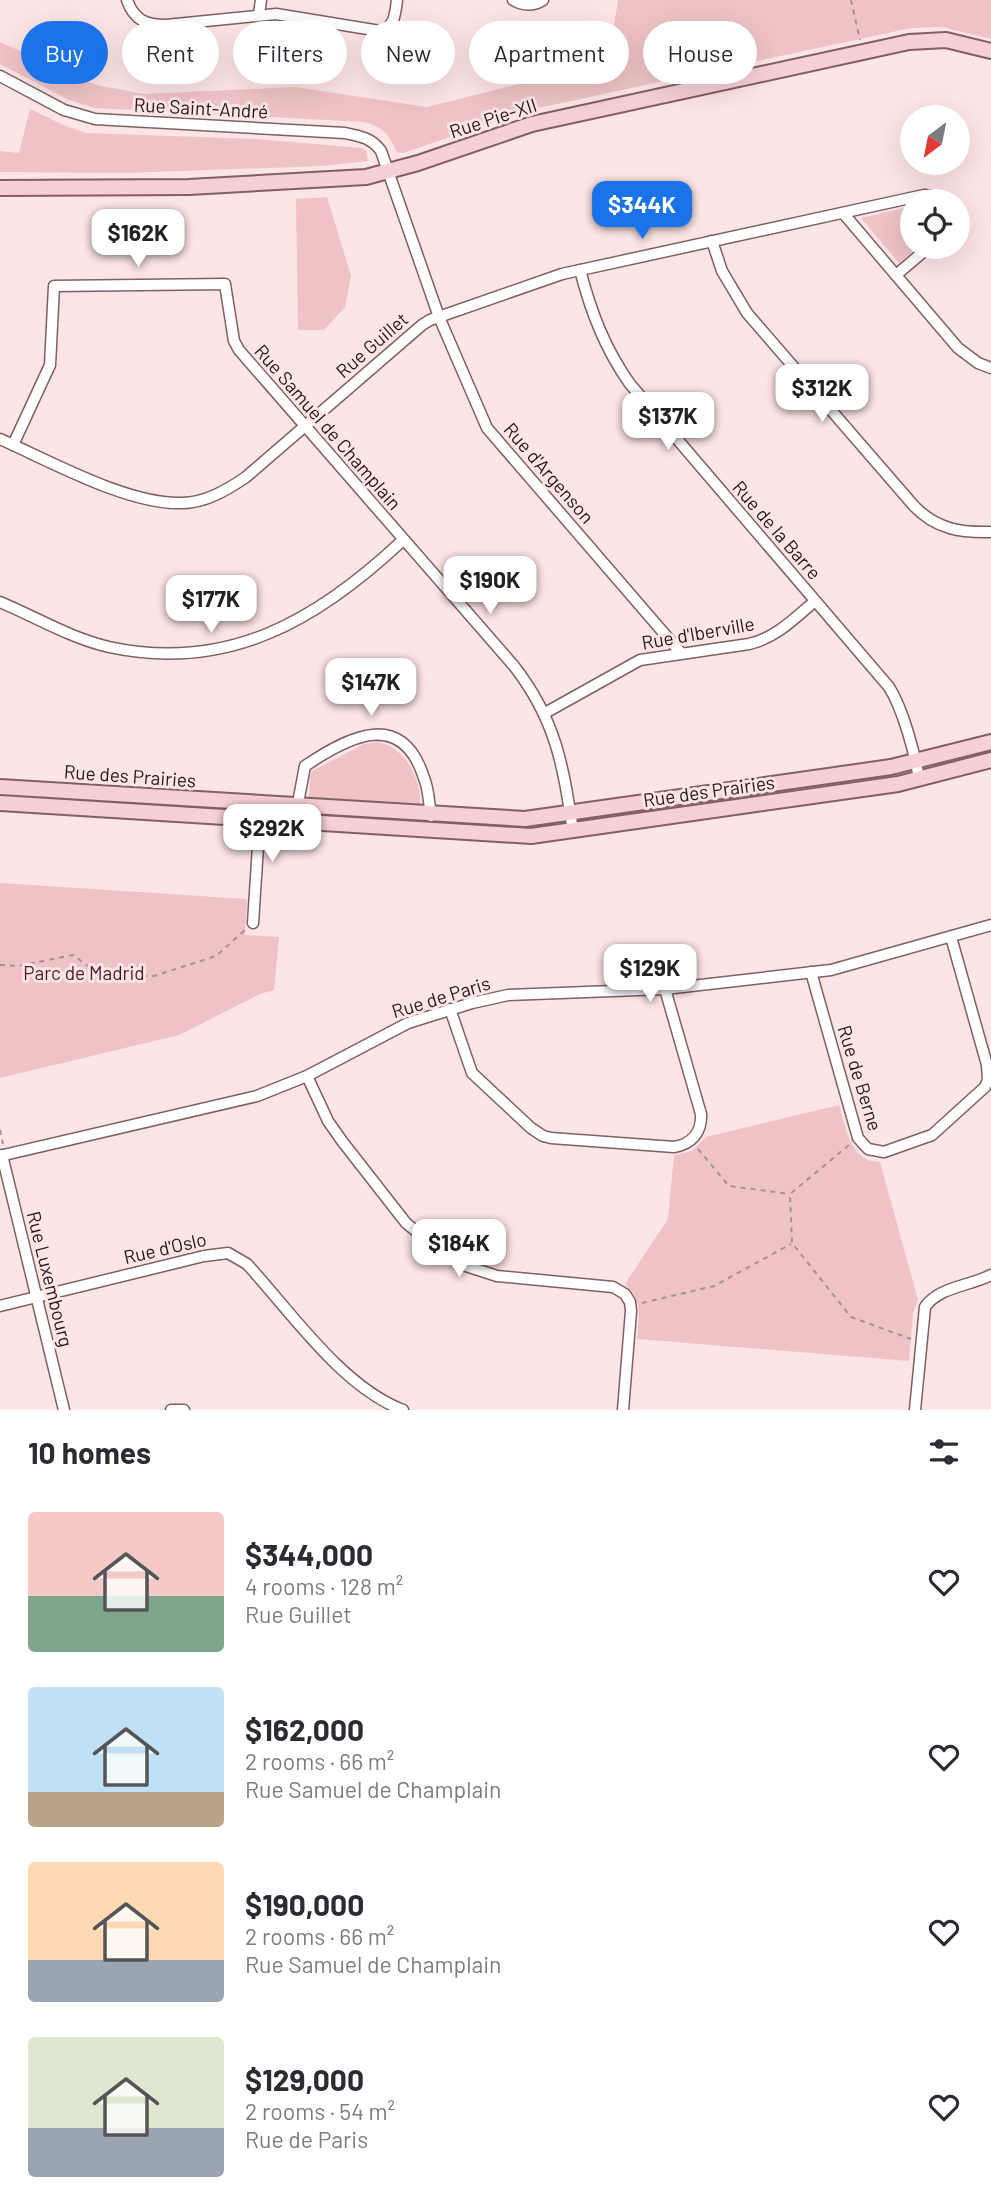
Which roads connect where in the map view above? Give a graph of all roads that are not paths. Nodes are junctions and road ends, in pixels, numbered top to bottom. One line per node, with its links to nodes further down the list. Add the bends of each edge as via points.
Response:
1 (127, 0): 6 (street, via 136,16 149,24)
2 (261, 0): 6 (street)
3 (397, 0): 6 (street, via 392,24 380,31)
4 (513, 0): 5 (street, via 524,5)
5 (543, 0)
6 (258, 14)
7 (991, 51): 9 (street, Rue Pie-XII, via 933,39 863,52 532,124)
8 (0, 76): 9 (street, Rue Saint-André, via 64,110 95,120 358,135 377,146)
9 (388, 172): 10 (street, Rue Pie-XII, via 325,181 189,187); 17 (street, Rue d'Argenson)
10 (0, 188)
11 (900, 200): 12 (street, Rue Guillet)
12 (843, 213): 13 (street, Rue Guillet); 16 (street)
13 (712, 242): 15 (street, Rue Guillet); 22 (street, via 722,271 747,313 914,506 943,527)
14 (915, 259): 16 (street)
15 (580, 270): 17 (street, Rue Guillet); 24 (street, Rue de la Barre, via 600,335 626,379)
16 (896, 275): 18 (street, via 958,348)
17 (439, 317): 19 (street, Rue Guillet, via 422,325); 26 (street, Rue d'Argenson, via 487,428)
18 (991, 368)
19 (304, 426): 21 (street, Rue Guillet, via 233,486 183,503 126,494); 21 (street, Rue Samuel de Champlain, via 236,346 225,284 54,286 50,365); 23 (street, Rue Samuel de Champlain)
20 (0, 439): 21 (street, Rue Guillet)
21 (13, 445)
22 (991, 532)
23 (403, 540): 25 (street, via 324,606 271,633 217,649 158,652 110,647 71,635); 27 (street, Rue Samuel de Champlain, via 514,666)
24 (815, 601): 26 (street, Rue d'Iberville, via 765,639); 29 (street, Rue de la Barre, via 889,687)
25 (0, 602)
26 (681, 653): 27 (street, Rue d'Iberville, via 632,663)
27 (545, 713): 36 (street, Rue Samuel de Champlain, via 556,740)
28 (991, 742): 29 (street, Rue des Prairies)
29 (916, 761): 31 (street, Rue de la Barre); 36 (street, Rue des Prairies)
30 (991, 761): 31 (street, Rue des Prairies)
31 (919, 779): 41 (street, Rue des Prairies)
32 (0, 787): 34 (street, Rue des Prairies)
33 (0, 803): 38 (street, Rue des Prairies)
34 (263, 804): 35 (street, Rue des Prairies); 38 (street)
35 (299, 806): 37 (street, Rue des Prairies); 37 (street, via 304,766 357,737 379,734 399,740 414,756 424,777); 39 (street)
36 (570, 813): 37 (street, Rue des Prairies, via 512,819); 41 (street, Rue Samuel de Champlain)
37 (431, 814): 40 (street)
38 (261, 820): 39 (street, Rue des Prairies); 42 (street)
39 (298, 822): 40 (street, Rue des Prairies)
40 (430, 831): 41 (street, Rue des Prairies, via 518,836)
41 (573, 831)
42 (253, 923)
43 (991, 925): 44 (street, Rue de Paris)
44 (951, 937): 45 (street, Rue de Paris); 45 (street, Rue de Berne, via 988,1080 940,1130 878,1152 858,1138)
45 (811, 972): 46 (street, Rue de Paris)
46 (665, 989): 47 (street, Rue de Paris, via 508,995); 47 (street, via 701,1114 691,1140 680,1146 551,1138 536,1133 472,1073)
47 (450, 1009): 48 (street, Rue de Paris, via 408,1023)
48 (307, 1076): 49 (street, Rue de Paris, via 237,1101); 57 (street, via 342,1142 406,1223 439,1250 466,1266 497,1276 613,1287 625,1294 630,1306)
49 (1, 1156): 51 (street, Rue Luxembourg)
50 (991, 1275): 58 (street, via 929,1300 923,1315)
51 (36, 1297): 52 (street, Rue d'Oslo); 53 (street, Rue Luxembourg); 56 (street, Rue d'Oslo, via 228,1253 247,1264 345,1374 372,1395)
52 (0, 1306)
53 (64, 1410)
54 (171, 1410): 55 (street)
55 (184, 1410)
56 (403, 1410)
57 (623, 1410)
58 (915, 1410)

